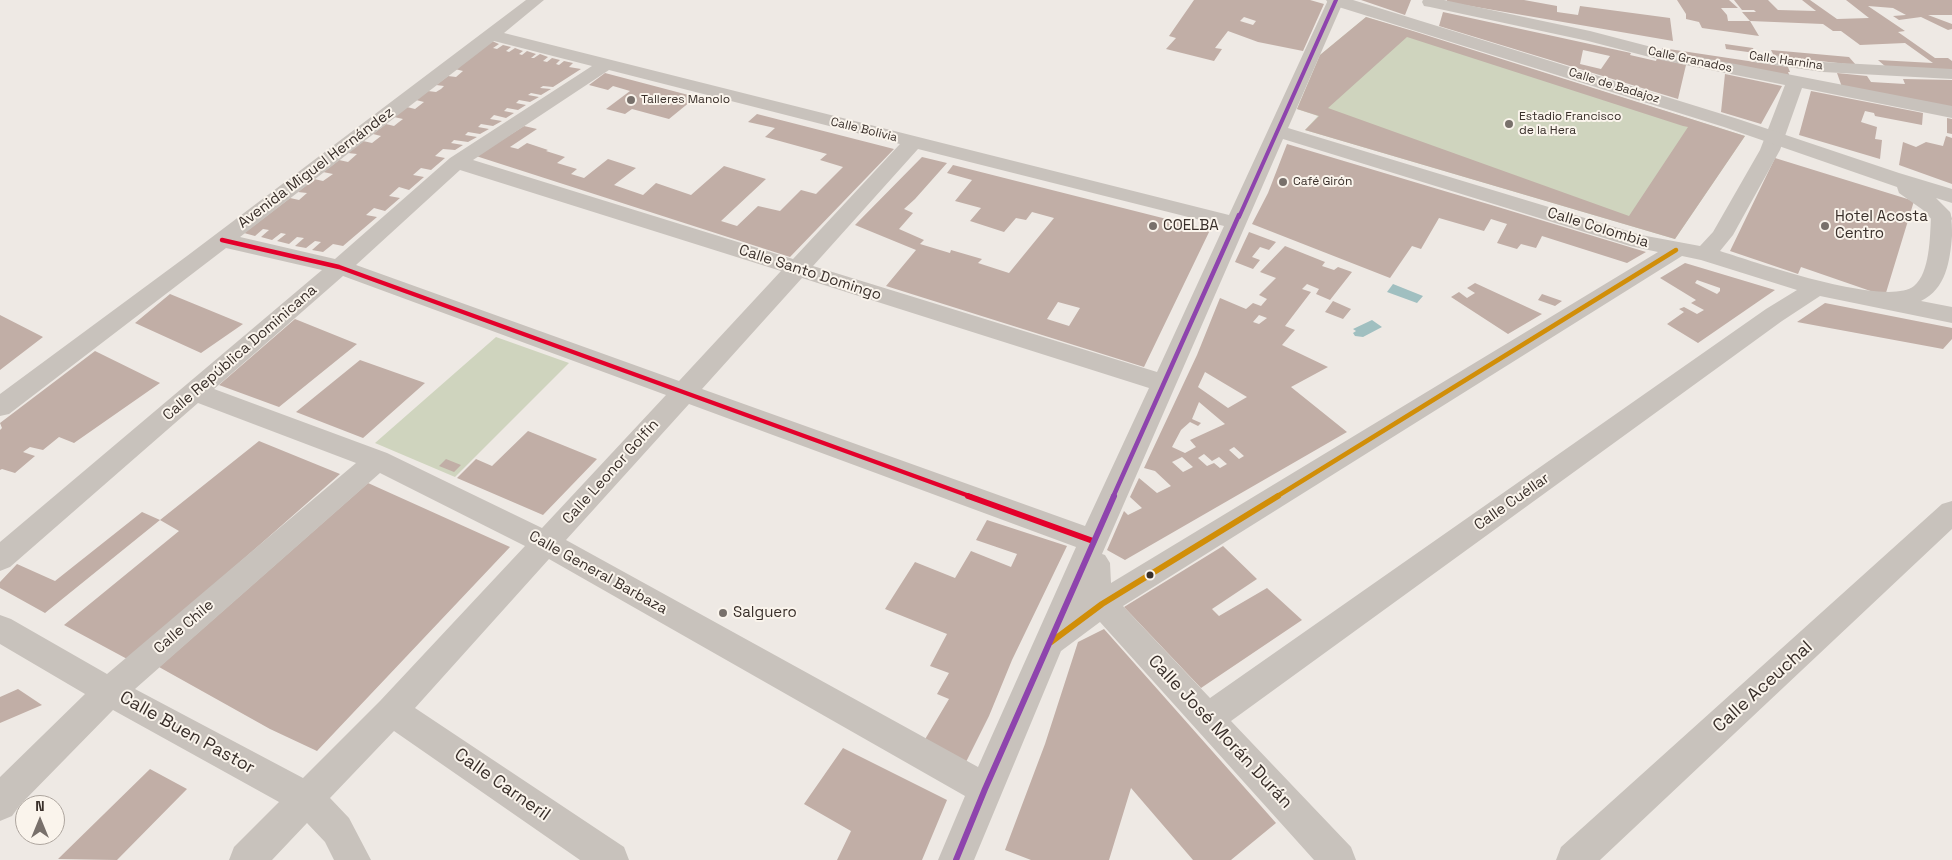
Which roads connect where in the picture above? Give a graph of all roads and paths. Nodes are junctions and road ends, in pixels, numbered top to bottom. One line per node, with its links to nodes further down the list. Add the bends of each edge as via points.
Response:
1 (515, 0): 33 (street, Avenida Miguel Hernández)
2 (536, 0): 6 (street, Avenida Miguel Hernández)
3 (1336, 0): 5 (street, Calle de Badajoz); 12 (street)
4 (1430, 1): 5 (street); 7 (street, Calle Granados)
5 (1418, 26): 13 (street, Calle de Badajoz)
6 (491, 35): 8 (street, Calle Bolivia); 21 (street, Avenida Miguel Hernández)
7 (1590, 36): 9 (street, Calle Harnina, via 1823,67); 10 (street, Calle Granados, via 1661,55)
8 (605, 65): 14 (street, Calle Bolivia); 15 (street, Calle República Dominicana)
9 (1952, 74)
10 (1795, 82): 11 (street, Calle Granados); 13 (street)
11 (1952, 112)
12 (1276, 131): 19 (street); 22 (street, Calle Colombia)
13 (1775, 138): 16 (street, Calle de Badajoz); 20 (street)
14 (913, 142): 19 (street, Calle Bolivia); 27 (street, Calle Leonor Golfín)
15 (457, 162): 26 (street, Calle República Dominicana); 27 (street, Calle Santo Domingo)
16 (1891, 178): 17 (street, Calle de Badajoz); 18 (street, Calle de Badajoz)
17 (1952, 196)
18 (1949, 215): 24 (street)
19 (1236, 223): 32 (street)
20 (1722, 235): 23 (street); 25 (street)
21 (222, 240): 26 (street); 36 (street, Avenida Miguel Hernández)
22 (1676, 250): 23 (street, Calle Colombia); 42 (street)
23 (1705, 254): 25 (street, Calle Colombia)
24 (1941, 262): 29 (street, via 1914,296); 30 (street, via 1940,294)
25 (1743, 266): 28 (street, Calle Colombia)
26 (339, 267): 34 (street, Calle República Dominicana); 35 (street)
27 (797, 269): 32 (street, Calle Santo Domingo); 35 (street, Calle Leonor Golfín)
28 (1816, 288): 29 (street, Calle Colombia); 48 (street, Calle Cuéllar)
29 (1877, 299): 31 (street, Calle Colombia)
30 (1952, 305)
31 (1952, 315)
32 (1163, 383): 40 (street)
33 (0, 387)
34 (195, 392): 37 (street, Calle General Barbaza); 41 (street, Calle República Dominicana)
35 (684, 392): 39 (street, Calle Leonor Golfín); 40 (street)
36 (0, 407)
37 (377, 460): 39 (street, Calle General Barbaza); 46 (street, Calle Chile)
38 (1952, 512): 57 (street, Calle Aceuchal)
39 (546, 543): 47 (street, Calle Leonor Golfín); 49 (street, Calle General Barbaza)
40 (1094, 552): 42 (street, via 1118,575); 43 (street, via 1097,589); 45 (street)
41 (0, 559)
42 (1148, 576): 43 (street)
43 (1102, 604): 45 (street); 48 (street, Calle José Morán Durán)
44 (0, 628): 46 (street, Calle Buen Pastor)
45 (1051, 642): 49 (street)
46 (110, 691): 50 (street, Calle Buen Pastor); 51 (street, Calle Chile)
47 (392, 711): 50 (street, Calle Leonor Golfín); 54 (street, Calle Carneril)
48 (1209, 718): 56 (street, Calle José Morán Durán)
49 (985, 788): 55 (street)
50 (307, 799): 52 (street, Calle Leonor Golfín); 53 (street, Calle Buen Pastor, via 337,830)
51 (0, 804)
52 (247, 860)
53 (353, 860)
54 (611, 860)
55 (956, 860)
56 (1338, 860)
57 (1574, 860)

